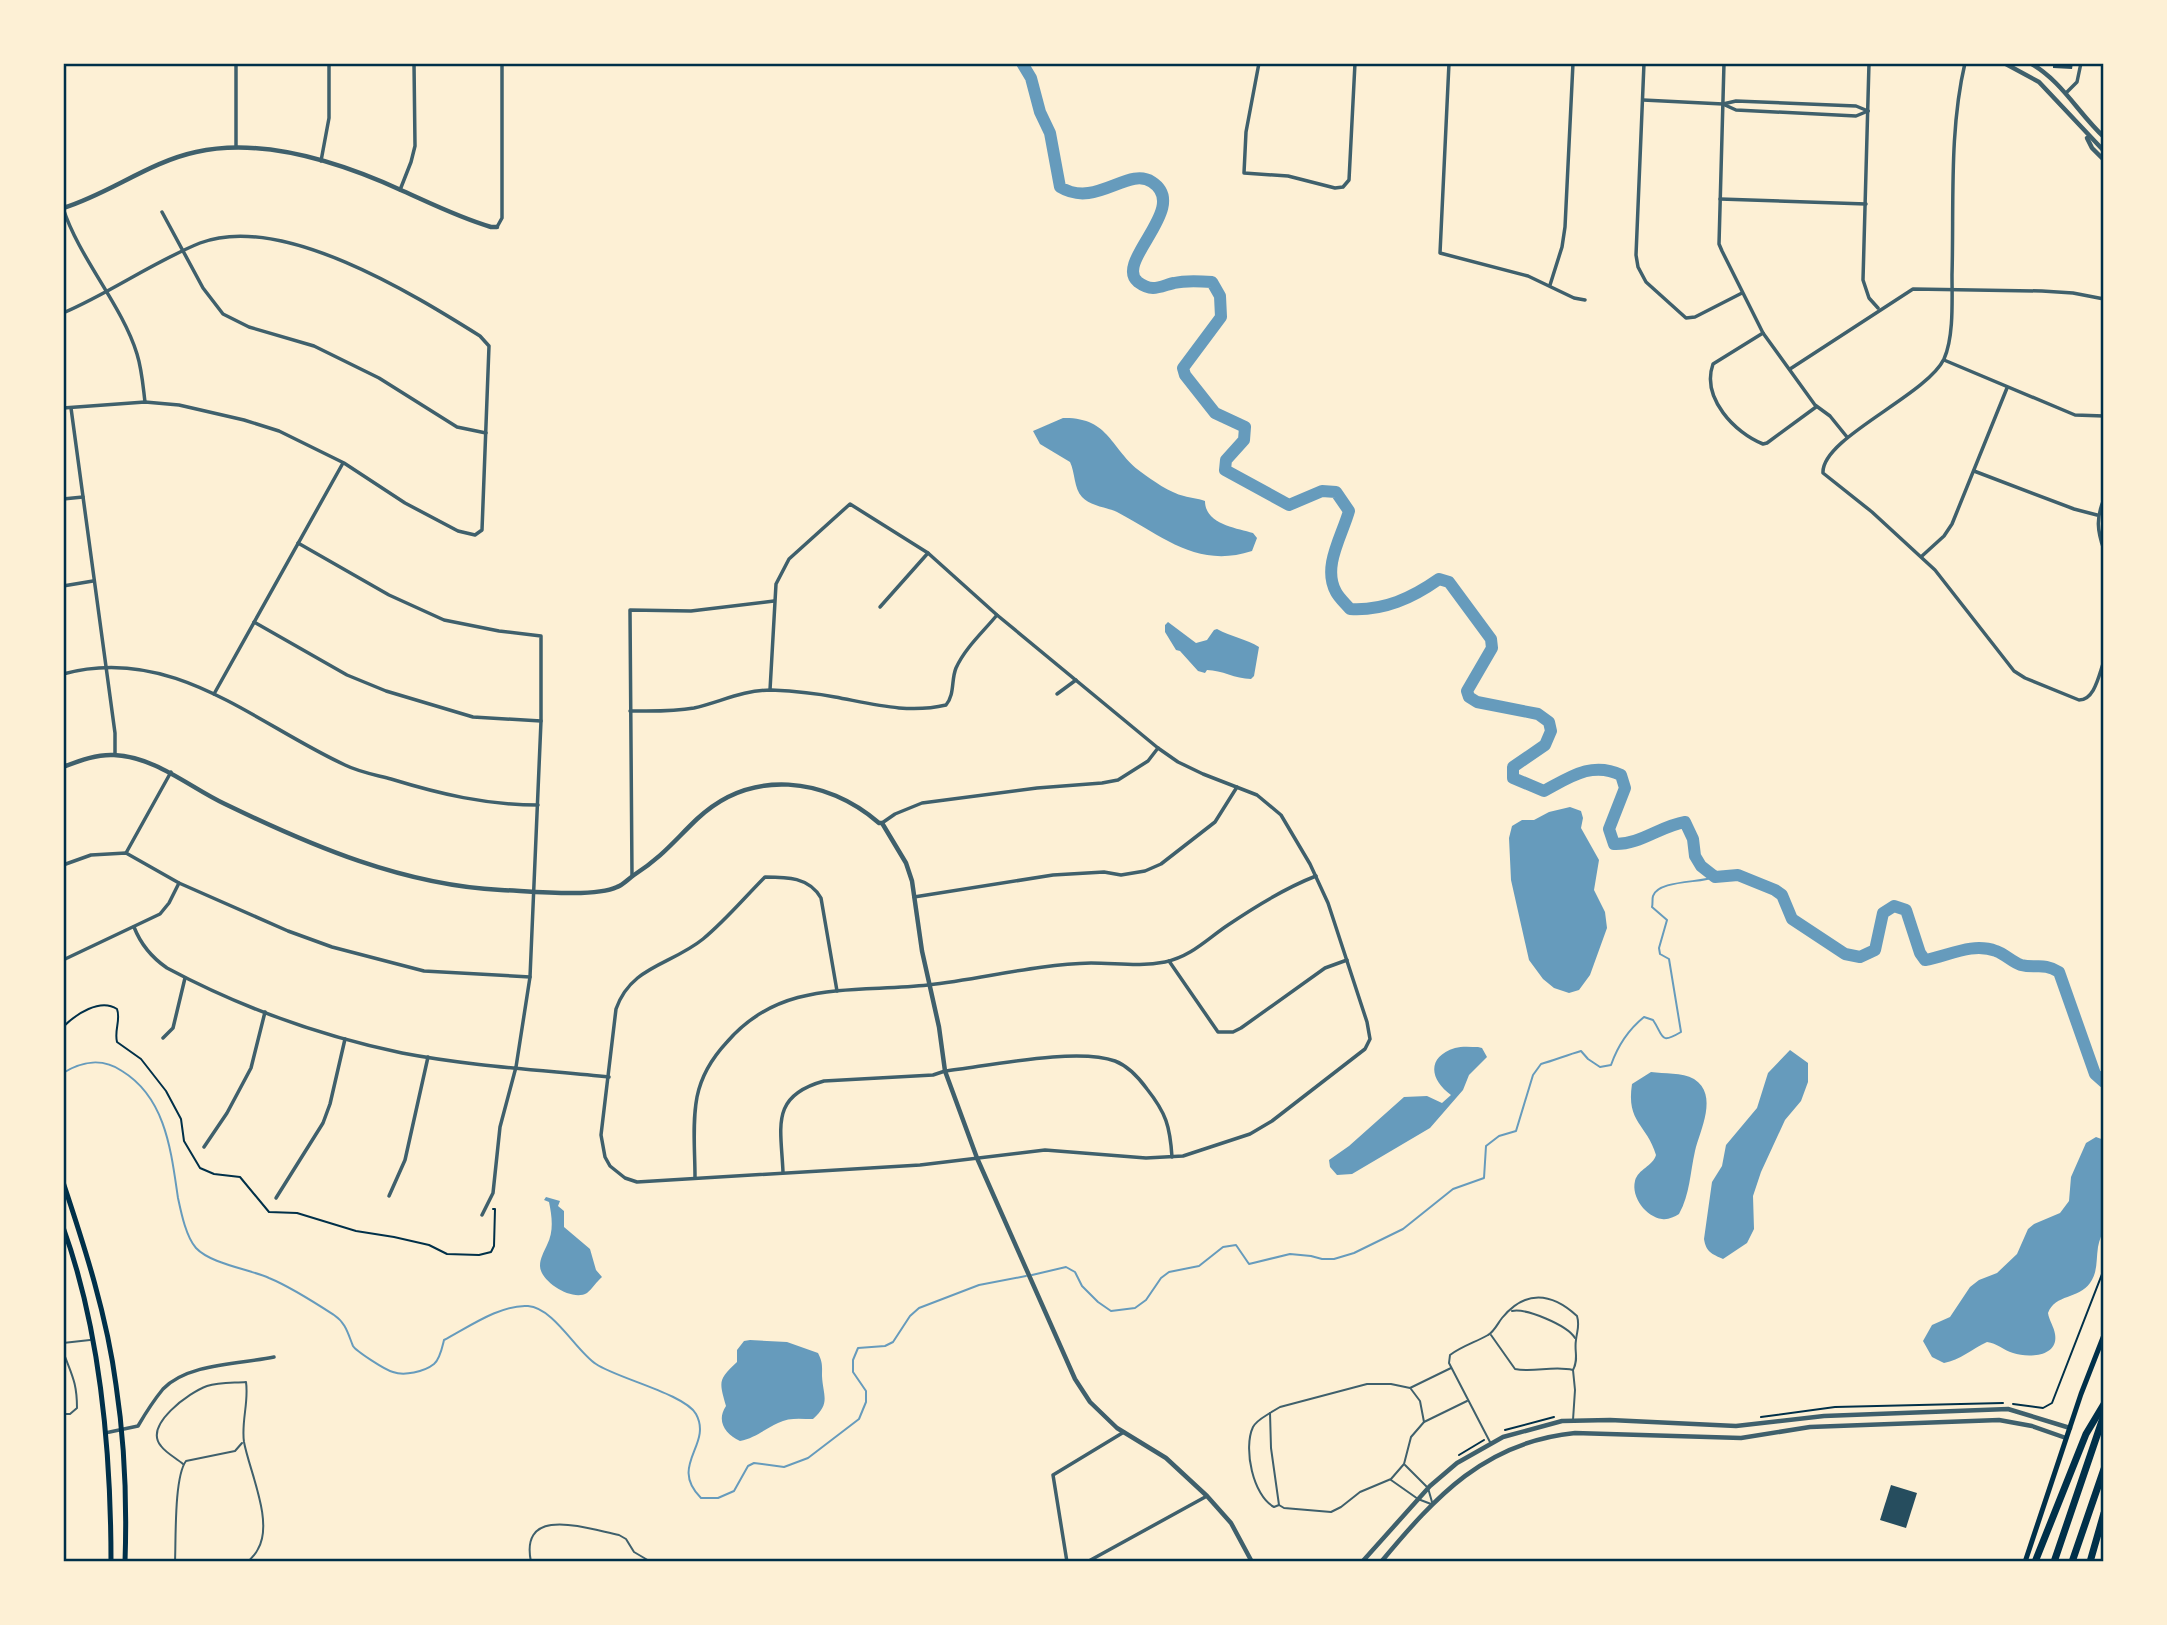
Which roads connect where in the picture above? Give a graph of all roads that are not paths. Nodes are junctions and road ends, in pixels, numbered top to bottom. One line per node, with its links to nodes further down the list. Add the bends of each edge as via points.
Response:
1 (236, 63): 22 (street)
2 (329, 63): 25 (street, via 329,118)
3 (414, 63): 26 (street, via 415,146)
4 (502, 63): 31 (street, via 502,218)
5 (1259, 63): 6 (street, via 1246,132 1244,173 1288,176 1335,188 1349,180)
6 (1354, 63)
7 (1449, 63): 33 (street, via 1440,253)
8 (1573, 63): 33 (street, via 1565,227)
9 (1644, 63): 17 (street)
10 (1724, 63): 18 (street)
11 (1869, 63): 19 (street)
12 (1965, 63): 34 (street, via 1957,98)
13 (2004, 63): 20 (street, via 2039,82)
14 (2030, 63): 16 (street)
15 (2081, 63): 16 (street, via 2077,82)
16 (2066, 93): 21 (street)
17 (1643, 100): 18 (street); 36 (street, via 1636,255 1642,275 1686,318)
18 (1723, 104): 19 (street, via 1856,106); 19 (street, via 1749,111 1856,116); 27 (street)
19 (1868, 111): 28 (street)
20 (2084, 131): 23 (street); 24 (street)
21 (2104, 137)
22 (236, 147): 25 (street, via 269,148); 29 (street, via 177,157)
23 (2104, 151)
24 (2104, 160)
25 (321, 162): 26 (street)
26 (400, 190): 31 (street, via 461,219)
27 (1720, 199): 28 (street); 36 (street, via 1719,244)
28 (1866, 204): 39 (street, via 1863,280)
29 (63, 208): 35 (street)
30 (162, 212): 32 (street)
31 (497, 227)
32 (183, 251): 35 (street); 50 (street, via 223,314 249,327 314,346 379,378 457,426); 50 (street, via 231,235 251,235 302,248 395,285 480,336 489,346)
33 (1549, 285): 38 (street)
34 (1952, 290): 37 (street, via 2073,293); 39 (street, via 1913,289); 42 (street)
35 (105, 292): 40 (street); 45 (street, via 136,352)
36 (1742, 293): 41 (street)
37 (2104, 299)
38 (1585, 300)
39 (1878, 309): 43 (street)
40 (63, 313)
41 (1763, 333): 43 (street); 46 (street, via 1713,364 1716,398 1727,419 1752,439 1767,443)
42 (1944, 360): 44 (street); 51 (street, via 1923,384)
43 (1790, 369): 46 (street)
44 (2007, 388): 49 (street, via 2076,415); 53 (street)
45 (145, 402): 48 (street); 52 (street, via 244,420 279,431)
46 (1816, 407): 51 (street)
47 (63, 408): 48 (street)
48 (71, 408): 54 (street)
49 (2104, 416)
50 (486, 433): 52 (street, via 483,527 481,533 472,535 422,512)
51 (1847, 437): 61 (street, via 1823,469 1826,477)
52 (344, 463): 58 (street)
53 (1974, 471): 57 (street); 61 (street, via 1952,524)
54 (83, 497): 55 (street); 62 (street)
55 (63, 499)
56 (2104, 499): 57 (street)
57 (2097, 515): 59 (street)
58 (298, 543): 67 (street); 76 (street, via 444,621 541,636)
59 (2104, 550)
60 (928, 553): 64 (street, via 850,504 789,559 776,584); 65 (street); 66 (street)
61 (1922, 556): 68 (street, via 2014,671 2025,678 2085,700 2091,696)
62 (93, 581): 63 (street); 69 (street)
63 (63, 586)
64 (774, 601): 72 (street); 75 (street, via 691,611 630,610)
65 (880, 607)
66 (997, 615): 71 (street); 72 (street, via 958,665 946,705 877,707)
67 (254, 622): 73 (street); 76 (street, via 346,675 386,691 473,717)
68 (2104, 661)
69 (105, 668): 70 (street); 73 (street, via 156,672); 78 (street)
70 (63, 674)
71 (1076, 680): 74 (street); 77 (street)
72 (770, 690): 75 (street, via 670,712)
73 (214, 694): 82 (street, via 346,766 457,798)
74 (1057, 694)
75 (630, 711): 86 (street)
76 (541, 720): 82 (street)
77 (1158, 748): 81 (street, via 1178,762); 83 (street, via 1148,761 1118,780 922,803)
78 (115, 755): 79 (street); 80 (street)
79 (63, 767)
80 (171, 772): 84 (street); 89 (street, via 217,801 352,860 438,882)
81 (1237, 787): 87 (street, via 1257,795 1281,815); 90 (street, via 1216,822 1145,871 1053,875)
82 (538, 804): 89 (street)
83 (882, 823): 86 (street, via 854,803 820,789 765,786 734,794 710,808 652,864); 90 (street, via 906,863)
84 (126, 853): 85 (street, via 91,855); 88 (street)
85 (63, 865)
86 (632, 876): 89 (street, via 616,888 582,893)
87 (1316, 876): 93 (street); 94 (street, via 1294,884 1225,926 1198,949)
88 (179, 883): 91 (street, via 160,914); 95 (street, via 288,931 379,960 424,971)
89 (534, 891): 95 (street)
90 (914, 897): 97 (street)
91 (134, 927): 92 (street); 96 (street, via 152,958)
92 (63, 960)
93 (1347, 960): 94 (street, via 1325,968 1241,1028 1225,1033 1218,1032); 108 (street, via 1370,1032 1365,1049 1250,1134)
94 (1169, 961): 97 (street, via 1092,963)
95 (530, 977): 103 (street)
96 (185, 978): 99 (street); 100 (street, via 173,1028)
97 (929, 985): 98 (street); 104 (street)
98 (837, 990): 105 (street, via 821,898 812,886 786,877 765,877 700,941 643,972 628,987 616,1009); 110 (street, via 772,1006 721,1048 697,1097)
99 (265, 1012): 101 (street); 106 (street, via 251,1068)
100 (163, 1038)
101 (345, 1039): 102 (street); 113 (street, via 323,1123)
102 (428, 1057): 103 (street); 112 (street, via 405,1160)
103 (516, 1067): 105 (street); 115 (street, via 500,1127 493,1194)
104 (945, 1071): 107 (street); 108 (street, via 1078,1055 1119,1062 1161,1106 1170,1129); 109 (street, via 824,1081 798,1091 783,1110)
105 (609, 1077): 110 (street, via 601,1135 610,1166 637,1182)
106 (204, 1146)
107 (977, 1157): 108 (street, via 1045,1150); 109 (street, via 920,1165); 144 (street, via 1075,1379 1090,1402)
108 (1172, 1157)
109 (783, 1172): 110 (street)
110 (695, 1177)
111 (63, 1182): 114 (main road)
112 (389, 1196)
113 (276, 1198)
114 (66, 1201): 120 (main road, via 94,1280)
115 (482, 1215)
116 (63, 1227): 121 (main road)
117 (1510, 1311): 118 (lane); 122 (lane, via 1531,1312); 122 (lane, via 1534,1296 1553,1301 1577,1316)
118 (1490, 1335): 126 (lane, via 1450,1355); 127 (lane, via 1515,1369)
119 (2104, 1335): 142 (main road)
120 (106, 1336): 121 (main road); 143 (main road)
121 (92, 1339): 123 (lane); 145 (main road)
122 (1576, 1339): 127 (lane)
123 (63, 1343)
124 (63, 1351): 133 (lane, via 75,1379 77,1408)
125 (274, 1357): 143 (street, via 180,1378 164,1388 138,1426)
126 (1452, 1368): 128 (lane); 129 (lane)
127 (1573, 1370): 136 (lane)
128 (1410, 1388): 132 (lane, via 1357,1385); 137 (lane, via 1420,1401)
129 (1467, 1401): 137 (lane); 150 (lane)
130 (2104, 1404): 176 (highway, via 2086,1434)
131 (1947, 1410): 135 (street); 138 (street); 142 (street, via 2008,1409)
132 (1270, 1413): 160 (lane); 160 (lane, via 1252,1428 1250,1454 1259,1492 1271,1506)
133 (63, 1414)
134 (2104, 1415): 177 (highway)
135 (1809, 1418): 139 (street, via 1737,1426); 141 (street)
136 (1573, 1420): 139 (street); 140 (street)
137 (1424, 1422): 153 (lane, via 1411,1437)
138 (1946, 1422): 141 (street); 148 (street, via 1999,1420)
139 (1676, 1424): 146 (street)
140 (1539, 1425): 147 (street); 150 (street)
141 (1810, 1427): 146 (street, via 1741,1438)
142 (2070, 1428): 148 (main road)
143 (122, 1431): 145 (street); 165 (main road)
144 (1125, 1432): 157 (street, via 1167,1458); 170 (street, via 1053,1475)
145 (105, 1433): 164 (main road)
146 (1676, 1436): 147 (street, via 1575,1433)
147 (1542, 1438): 151 (street)
148 (2066, 1438): 175 (main road)
149 (244, 1442): 152 (lane, via 235,1451); 152 (lane, via 246,1382 209,1386 177,1403 160,1424 160,1446); 167 (lane, via 262,1517 259,1549)
150 (1490, 1443): 151 (street); 156 (street)
151 (1495, 1455): 159 (street, via 1469,1471)
152 (183, 1464): 166 (lane)
153 (1404, 1464): 155 (lane); 156 (lane)
154 (2104, 1469): 178 (highway)
155 (1391, 1479): 158 (lane); 160 (lane, via 1360,1492 1331,1512)
156 (1428, 1488): 158 (street); 159 (lane)
157 (1207, 1496): 171 (street); 172 (street, via 1231,1523)
158 (1418, 1499): 159 (lane); 173 (street)
159 (1433, 1504): 174 (street)
160 (1279, 1506)
161 (2104, 1513): 179 (highway)
162 (63, 1514): 163 (street)
163 (63, 1542)
164 (111, 1562)
165 (125, 1562)
166 (175, 1562)
167 (247, 1562)
168 (531, 1562): 169 (lane, via 534,1534 547,1524 561,1524 619,1535)
169 (651, 1562)
170 (1067, 1562)
171 (1087, 1562)
172 (1252, 1562)
173 (1362, 1562)
174 (1381, 1562)
175 (2025, 1562)
176 (2035, 1562)
177 (2054, 1562)
178 (2072, 1562)
179 (2090, 1562)

